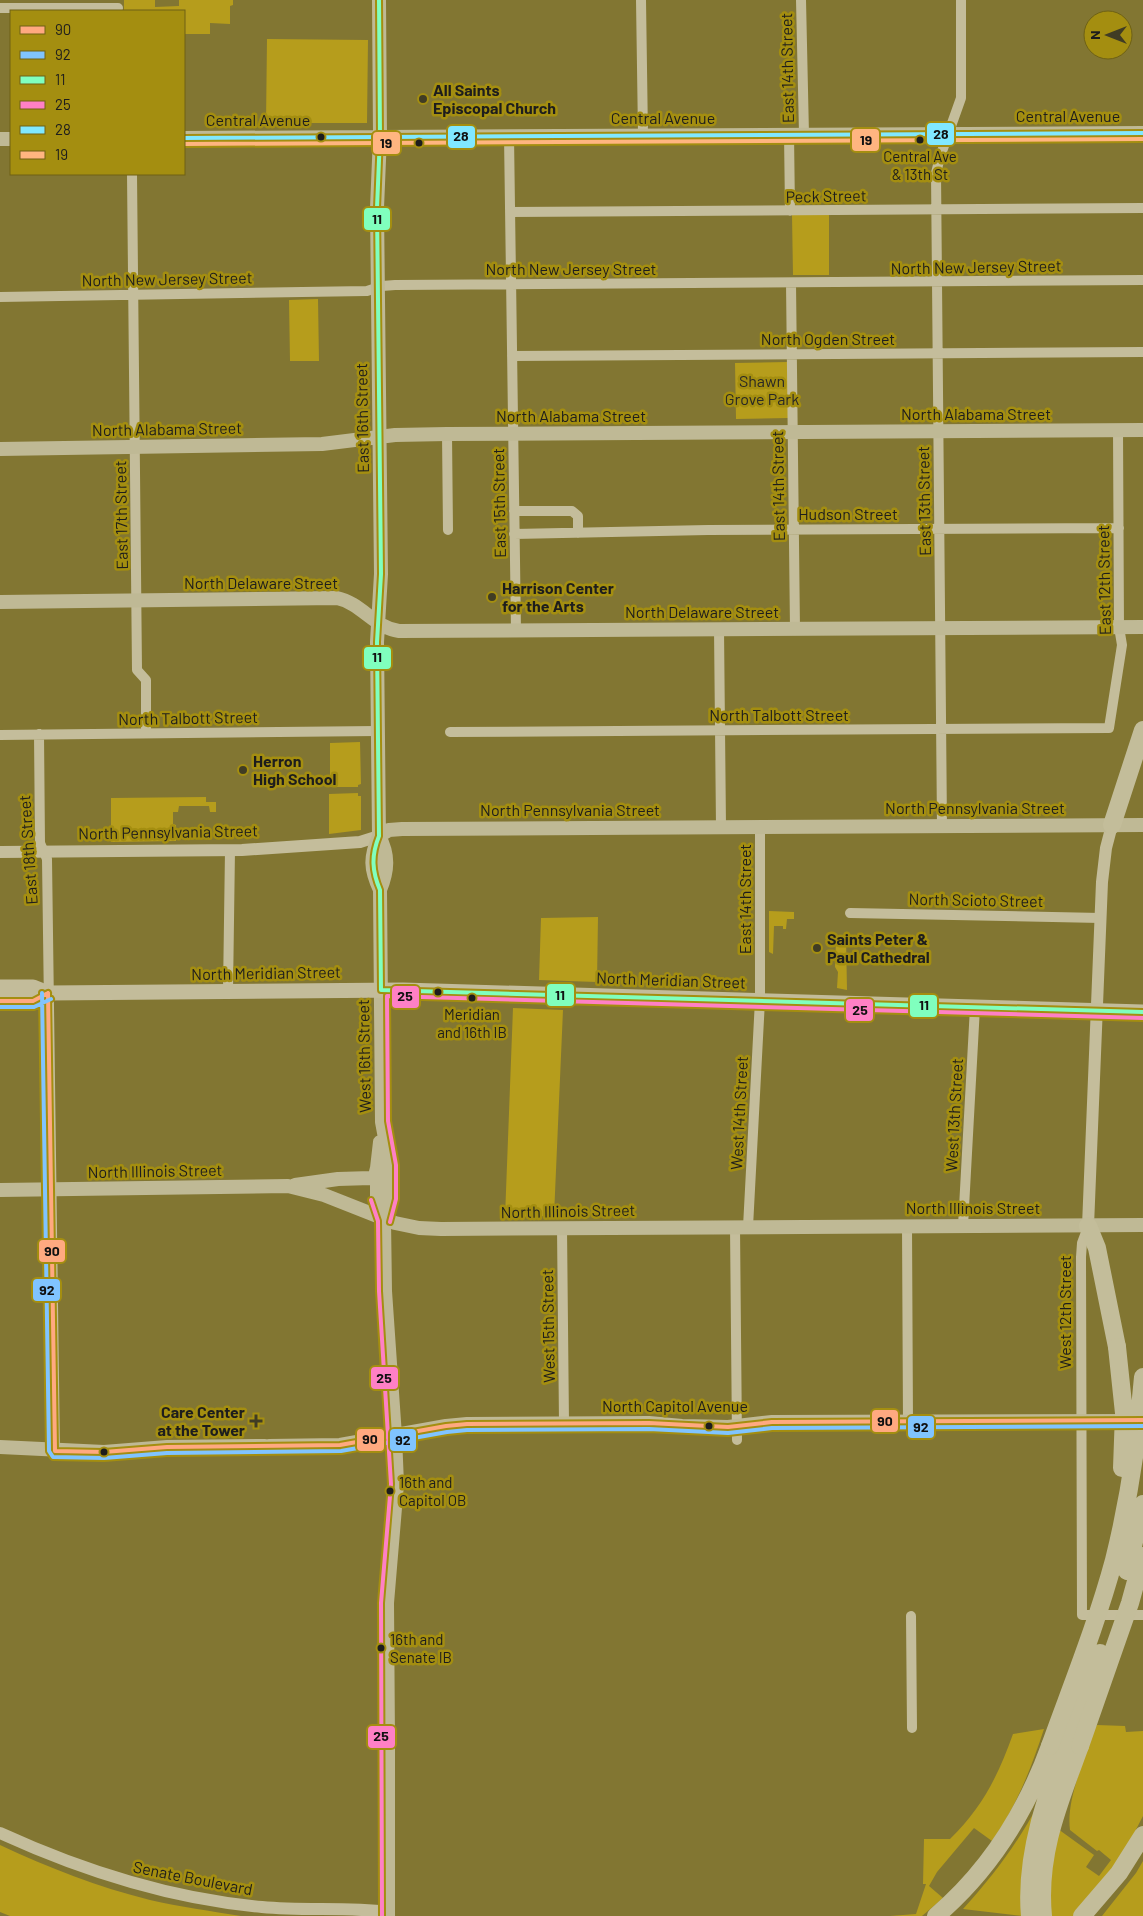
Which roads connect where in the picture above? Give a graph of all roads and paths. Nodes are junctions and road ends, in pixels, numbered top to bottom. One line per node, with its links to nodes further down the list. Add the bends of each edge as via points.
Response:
1 (379, 0): 12 (main road, East 16th Street)
2 (641, 0): 11 (street)
3 (800, 0): 9 (street, East 14th Street)
4 (961, 0): 10 (street, East 13th Street, via 962,93)
5 (118, 6): 6 (street)
6 (0, 8)
7 (1143, 133): 10 (main road, Central Avenue)
8 (789, 134): 9 (main road, Central Avenue); 11 (main road, Central Avenue); 18 (street, East 14th Street)
9 (804, 134): 10 (main road, Central Avenue)
10 (949, 134): 17 (street, East 13th Street, via 937,169)
11 (643, 135): 13 (main road, Central Avenue)
12 (380, 136): 13 (main road, Central Avenue); 14 (main road, Central Avenue); 24 (main road, East 16th Street, via 376,208)
13 (510, 136): 19 (street, East 15th Street)
14 (185, 138)
15 (132, 175): 25 (street, East 17th Street)
16 (1143, 208): 17 (street, Peck Street)
17 (936, 210): 18 (street, Peck Street); 21 (street, East 13th Street)
18 (790, 211): 19 (street, Peck Street)
19 (510, 212): 23 (street, East 15th Street)
20 (1143, 280): 21 (street, North New Jersey Street)
21 (937, 282): 22 (street, North New Jersey Street); 29 (street, East 13th Street)
22 (791, 283): 23 (street, North New Jersey Street); 28 (street, East 14th Street)
23 (511, 284): 24 (street, North New Jersey Street, via 388,285); 30 (street, East 15th Street)
24 (377, 288): 25 (street, North New Jersey Street, via 368,291); 37 (main road, East 16th Street)
25 (133, 295): 26 (street, North New Jersey Street); 38 (street, East 17th Street)
26 (0, 297)
27 (1143, 352): 29 (street, North Ogden Street)
28 (792, 354): 29 (street, North Ogden Street); 30 (street, North Ogden Street); 34 (street, East 14th Street)
29 (938, 354): 33 (street, East 13th Street)
30 (512, 356): 36 (street, East 15th Street)
31 (1118, 430): 32 (main road, North Alabama Street); 33 (main road, North Alabama Street); 41 (street, East 12th Street)
32 (1143, 430)
33 (938, 431): 34 (main road, North Alabama Street); 42 (street, East 13th Street)
34 (793, 432): 36 (main road, North Alabama Street); 44 (street, East 14th Street)
35 (447, 434): 36 (main road, North Alabama Street); 37 (main road, North Alabama Street); 43 (street)
36 (514, 434): 40 (street, East 15th Street)
37 (379, 436): 38 (main road, North Alabama Street, via 322,444); 49 (main road, East 16th Street, via 381,574)
38 (135, 447): 39 (main road, North Alabama Street); 47 (street, East 17th Street)
39 (0, 449)
40 (514, 511): 45 (street, via 572,511 578,516); 46 (street, East 15th Street)
41 (1119, 528): 42 (street, Hudson Street); 50 (street, East 12th Street)
42 (939, 529): 44 (street, Hudson Street); 52 (street, East 13th Street)
43 (448, 530)
44 (794, 530): 45 (street, Hudson Street); 54 (street, East 14th Street)
45 (578, 533): 46 (street, Hudson Street)
46 (514, 534): 55 (street, East 15th Street)
47 (137, 600): 48 (main road, North Delaware Street); 49 (main road, North Delaware Street, via 337,598 351,603); 62 (street, East 17th Street, via 137,670 146,680)
48 (0, 602)
49 (378, 622): 55 (main road, North Delaware Street, via 399,632); 59 (main road, East 16th Street)
50 (1119, 627): 51 (main road, North Delaware Street); 52 (main road, North Delaware Street); 56 (street, East 12th Street, via 1122,645)
51 (1143, 627)
52 (940, 628): 54 (main road, North Delaware Street); 57 (street, East 13th Street)
53 (719, 629): 54 (main road, North Delaware Street); 55 (main road, North Delaware Street); 60 (street, East 14th Street)
54 (795, 629)
55 (516, 631)
56 (1109, 728): 57 (street, North Talbott Street)
57 (941, 729): 60 (street, North Talbott Street); 67 (street, East 13th Street)
58 (1143, 730): 65 (highway)
59 (377, 731): 62 (street, North Talbott Street); 70 (main road, East 16th Street)
60 (720, 731): 61 (street, North Talbott Street); 68 (street, East 14th Street)
61 (450, 732)
62 (146, 733): 63 (street, North Talbott Street)
63 (38, 734): 64 (street, North Talbott Street); 73 (street, East 18th Street, via 40,844)
64 (0, 735)
65 (1112, 825): 66 (main road, North Pennsylvania Street); 67 (main road, North Pennsylvania Street); 75 (street, via 1104,868)
66 (1143, 825)
67 (942, 826): 69 (main road, North Pennsylvania Street)
68 (721, 827): 69 (main road, North Pennsylvania Street); 70 (main road, North Pennsylvania Street, via 402,829 389,830)
69 (760, 827): 80 (street, East 14th Street)
70 (379, 836): 71 (street, North Pennsylvania Street, via 360,842); 77 (main road, East 16th Street, via 373,851 373,875 380,890)
71 (230, 850): 73 (street, North Pennsylvania Street); 78 (street)
72 (0, 852): 73 (street, North Pennsylvania Street)
73 (44, 852): 79 (street, East 18th Street, via 47,859)
74 (850, 913): 75 (street, North Scioto Street)
75 (1101, 918): 83 (street)
76 (0, 987): 79 (main road, North Meridian Street, via 33,987)
77 (381, 990): 78 (main road, North Meridian Street); 80 (main road, North Meridian Street); 85 (main road, West 16th Street)
78 (228, 991): 79 (main road, North Meridian Street)
79 (48, 993): 81 (main road, North Meridian Street, via 33,1001); 89 (street, East 18th Street)
80 (760, 1000): 82 (main road, North Meridian Street); 95 (street, West 14th Street)
81 (0, 1001)
82 (975, 1007): 83 (main road, North Meridian Street); 93 (street, West 13th Street)
83 (1097, 1010): 84 (main road, North Meridian Street); 94 (street, West 12th Street)
84 (1143, 1012)
85 (382, 1122): 86 (main road, West 16th Street); 90 (main road, West 16th Street, via 390,1165 390,1198)
86 (377, 1168): 87 (main road, via 371,1178); 90 (main road, West 16th Street, via 377,1196)
87 (288, 1186): 89 (main road, North Illinois Street); 90 (main road, North Illinois Street, via 324,1195)
88 (0, 1190): 89 (main road, North Illinois Street)
89 (51, 1190): 105 (street, East 18th Street)
90 (384, 1220): 96 (main road, North Illinois Street, via 427,1228); 103 (main road, West 16th Street, via 385,1291)
91 (1143, 1225): 94 (main road, North Illinois Street)
92 (907, 1226): 93 (main road, North Illinois Street); 95 (main road, North Illinois Street); 100 (street)
93 (963, 1226): 94 (main road, North Illinois Street)
94 (1088, 1226): 99 (street, West 12th Street, via 1081,1257); 108 (highway, bridge, via 1097,1248 1122,1385 1124,1428)
95 (742, 1227): 96 (main road, North Illinois Street); 102 (street, West 14th Street)
96 (562, 1228): 101 (street, West 15th Street)
97 (1143, 1377): 108 (highway, bridge, via 1134,1463)
98 (1143, 1420): 99 (main road, North Capitol Avenue)
99 (1081, 1421): 100 (main road, North Capitol Avenue); 109 (street, West 12th Street, via 1082,1615)
100 (908, 1422): 102 (main road, North Capitol Avenue, via 772,1422)
101 (564, 1423): 102 (main road, North Capitol Avenue, via 649,1423); 103 (main road, North Capitol Avenue, via 456,1424)
102 (736, 1433)
103 (395, 1436): 105 (main road, North Capitol Avenue, via 340,1445); 115 (main road, West 16th Street, via 396,1492 387,1603)
104 (0, 1447): 105 (main road, North Capitol Avenue)
105 (55, 1451)
106 (1143, 1504): 112 (highway, bridge, via 1122,1588)
107 (1143, 1556): 112 (highway, bridge, via 1130,1603)
108 (1114, 1560): 112 (highway, bridge, via 1093,1626)
109 (1143, 1615)
110 (911, 1616): 111 (street)
111 (912, 1728)
112 (1065, 1747): 116 (highway, via 1032,1790 1012,1827 984,1867); 117 (highway, via 1032,1852); 118 (highway, via 1041,1877)
113 (0, 1833): 115 (street, Senate Boulevard, via 74,1864 174,1894 260,1907 368,1910)
114 (1143, 1835): 119 (highway, via 1119,1873)
115 (388, 1914)
116 (936, 1916)
117 (1030, 1916)
118 (1043, 1916)
119 (1082, 1916)

